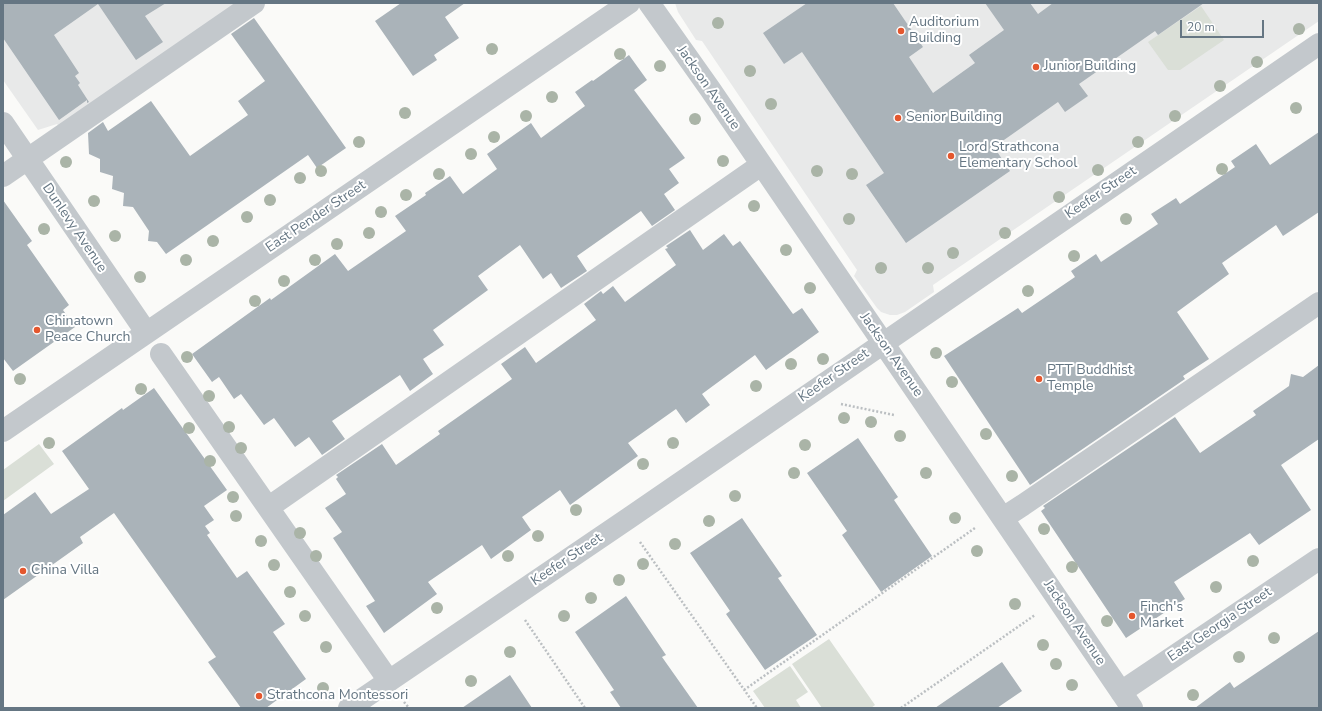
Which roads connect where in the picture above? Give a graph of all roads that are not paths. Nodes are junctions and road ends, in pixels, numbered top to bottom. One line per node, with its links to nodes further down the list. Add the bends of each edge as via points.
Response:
1 (254, 3): 6 (street)
2 (629, 3): 10 (street, East Pender Street)
3 (649, 3): 7 (street, Jackson Avenue)
4 (1319, 44): 11 (street, Keefer Street)
5 (3, 123): 6 (street, Dunlevy Avenue)
6 (27, 159): 8 (street); 10 (street, Dunlevy Avenue)
7 (761, 165): 11 (street, Jackson Avenue); 14 (street)
8 (3, 176)
9 (1319, 303): 15 (street)
10 (146, 332): 13 (street, East Pender Street)
11 (883, 343): 15 (street, Jackson Avenue); 17 (street, Keefer Street)
12 (161, 354): 14 (street)
13 (3, 431)
14 (269, 507): 17 (street)
15 (1003, 518): 18 (street, Jackson Avenue)
16 (1319, 559): 18 (street, East Georgia Street)
17 (389, 681): 19 (street, Keefer Street)
18 (1126, 700)
19 (349, 708)

